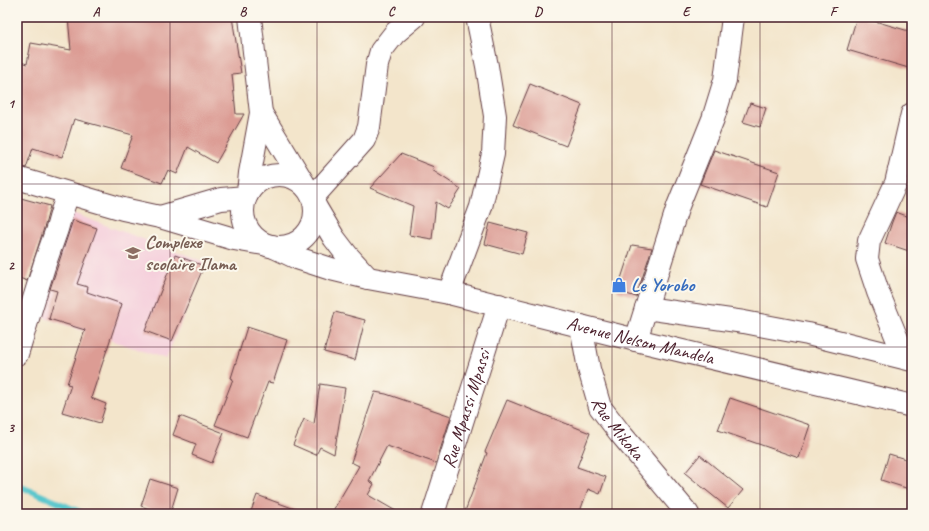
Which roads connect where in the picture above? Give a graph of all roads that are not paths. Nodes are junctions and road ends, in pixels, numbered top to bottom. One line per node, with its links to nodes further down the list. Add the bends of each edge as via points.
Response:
1 (250, 17): 5 (street)
2 (414, 17): 10 (street, via 395,33 381,51 376,65 369,127 364,140)
3 (477, 17): 14 (street, via 495,116 493,154 481,207)
4 (733, 17): 16 (street, via 726,80 678,206)
5 (261, 113): 9 (street); 10 (street)
6 (912, 114): 20 (street, via 896,183 869,242 867,259 878,292)
7 (17, 178): 8 (street)
8 (68, 194): 11 (street); 19 (street)
9 (247, 195): 10 (street, via 257,183 268,177 280,175 293,178); 11 (street, via 221,199); 12 (street, via 243,207 248,229 255,238)
10 (311, 196): 12 (street, via 315,217 312,228 304,238 283,247); 13 (street, via 334,238)
11 (160, 217): 12 (street, via 234,239)
12 (268, 245): 13 (street, Avenue Nelson Mandela, via 297,258)
13 (368, 278): 14 (street, Avenue Nelson Mandela)
14 (449, 293): 15 (street, Avenue Nelson Mandela)
15 (499, 305): 17 (street, Avenue Nelson Mandela); 22 (street, Rue Mpassi Mpassi)
16 (646, 308): 18 (street); 20 (street, via 808,334)
17 (581, 326): 18 (street, Avenue Nelson Mandela); 23 (street, Rue Mikoka, via 589,369 600,407)
18 (636, 340): 21 (street, Avenue Nelson Mandela)
19 (17, 354)
20 (908, 359)
21 (912, 406)
22 (433, 514)
23 (688, 514)

